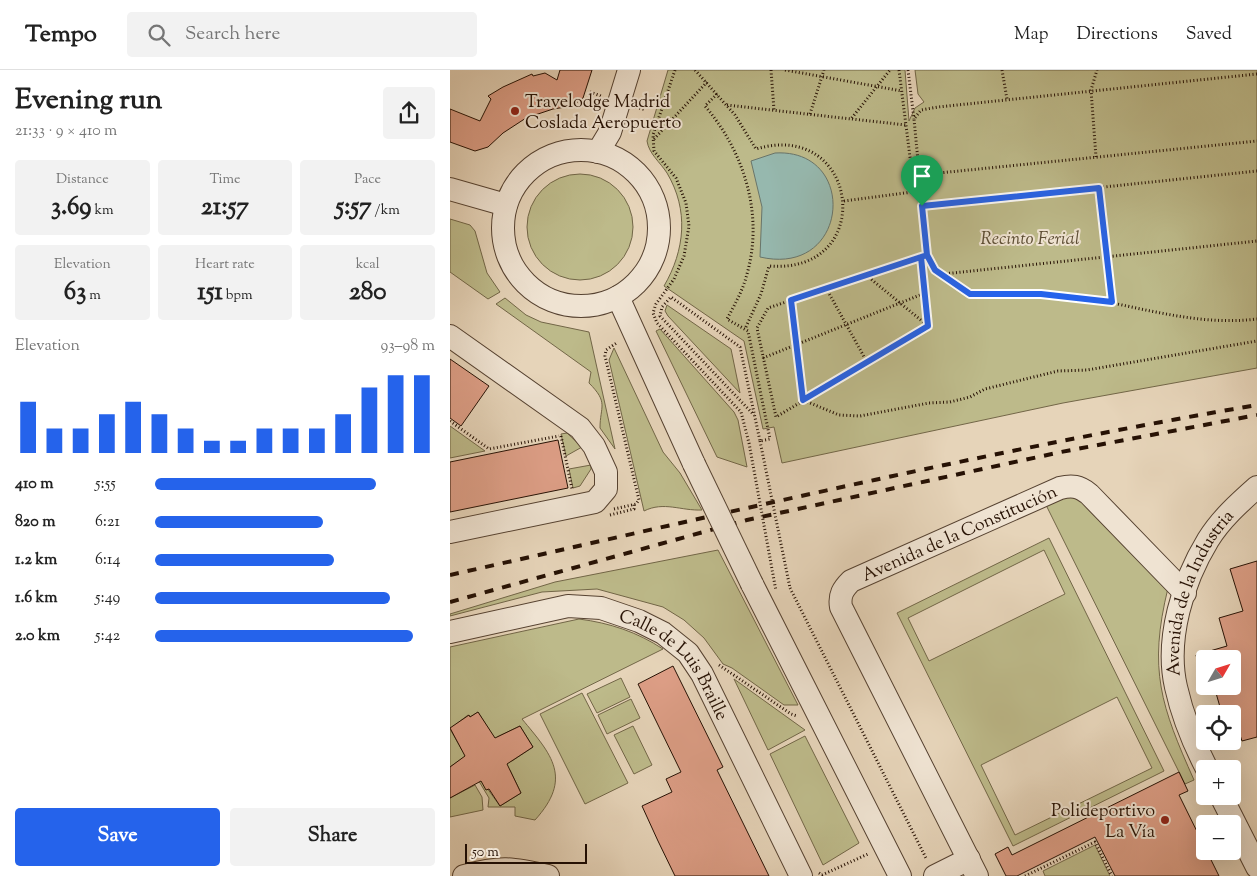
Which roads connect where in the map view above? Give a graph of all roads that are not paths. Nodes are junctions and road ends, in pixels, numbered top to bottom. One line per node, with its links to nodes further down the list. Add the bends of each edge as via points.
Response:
1 (629, 70): 2 (street, via 610,132)
2 (598, 152): 4 (street, via 566,151 537,163 515,186); 5 (street, via 623,163 643,181 658,218 659,231 653,258 639,280)
3 (450, 189): 4 (street)
4 (506, 205): 5 (street, via 503,220 506,251 520,278 532,289 544,297 574,306 596,305)
5 (618, 297): 18 (street, bridge, via 752,584)
6 (450, 336): 8 (street, via 580,428 594,446 606,472 606,489 595,502)
7 (1257, 487): 9 (street, Avenida de la Industria, via 1224,518 1208,540)
8 (450, 532)
9 (1185, 594): 11 (street, Avenida de la Industria, via 1172,646 1176,686); 13 (street, Avenida de la Constitución, via 1089,494 1071,485 851,581 843,589 841,607)
10 (450, 632): 17 (street, Calle de Luis Braille, via 568,606 602,608 639,620 662,632 688,653 702,674)
11 (1202, 760)
12 (1226, 805): 14 (street)
13 (973, 867): 19 (street, Avenida de la Constitución)
14 (1257, 867)
15 (464, 876): 16 (street, via 511,868)
16 (548, 876)
17 (801, 876)
18 (900, 876)
19 (935, 876)

